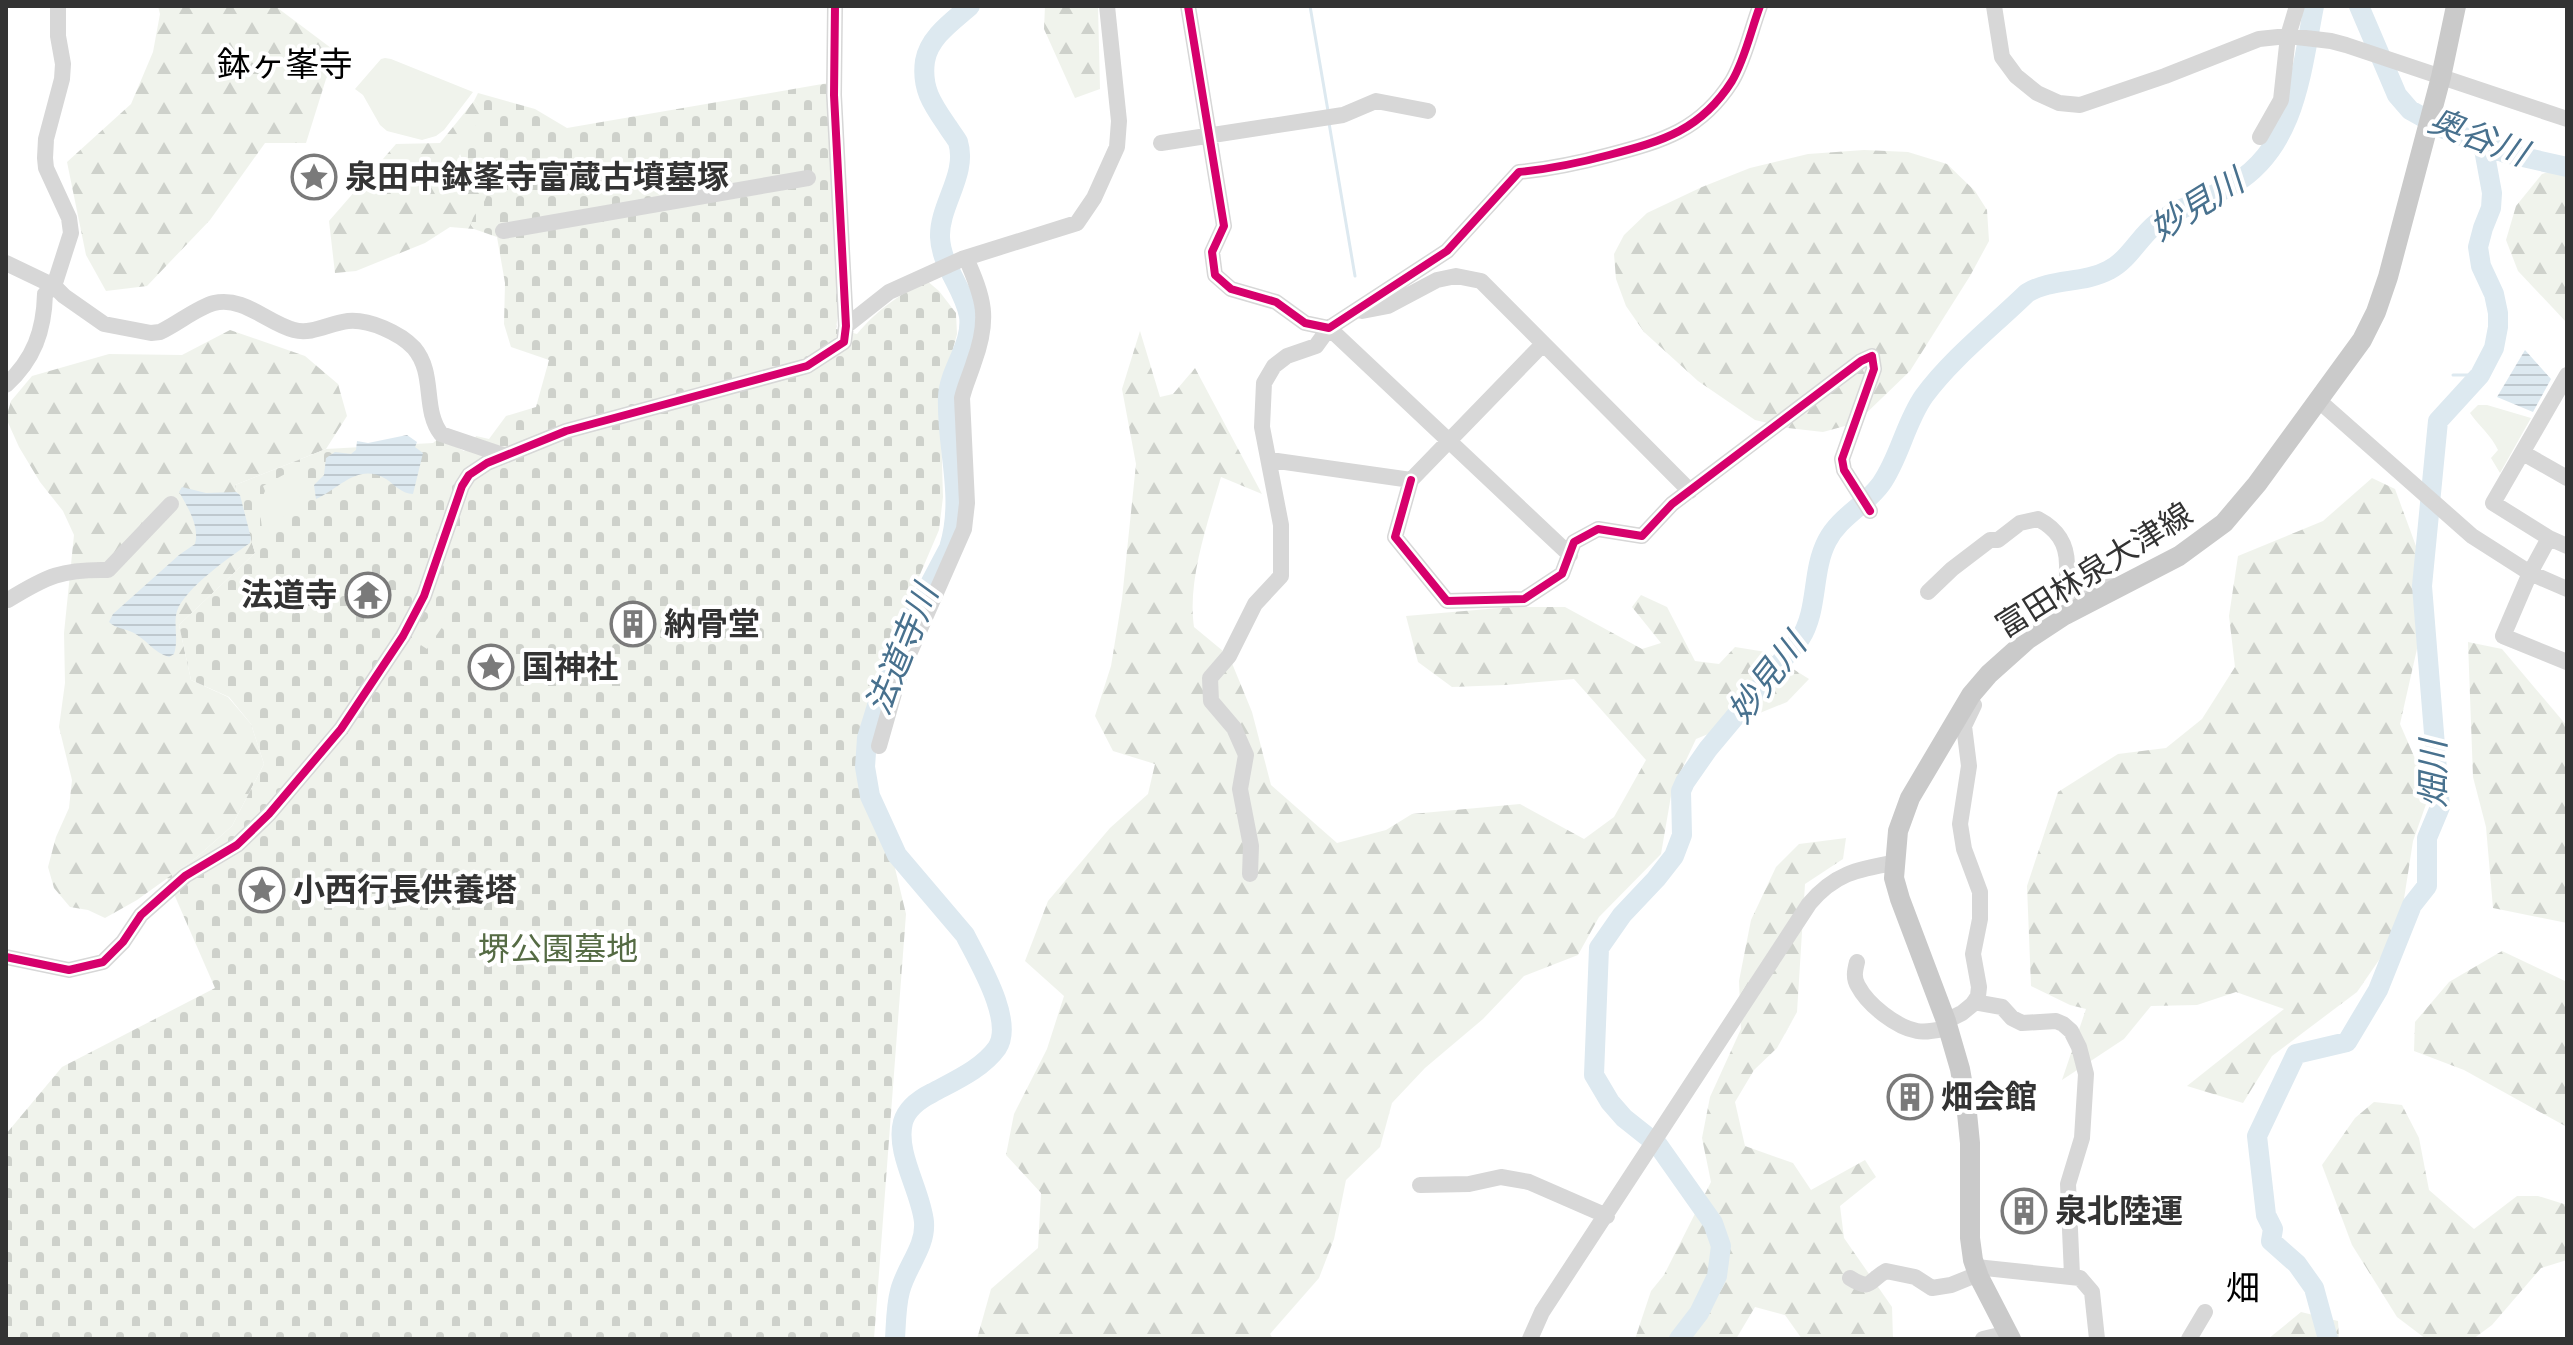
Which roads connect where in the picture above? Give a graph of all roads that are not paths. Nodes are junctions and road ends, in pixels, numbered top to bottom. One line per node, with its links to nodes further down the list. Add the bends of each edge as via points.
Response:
1 (58, 6): 21 (street, via 62,79 45,158 71,233)
2 (835, 6): 23 (street, via 834,95)
3 (1107, 6): 18 (street, via 1119,121 1117,147 1094,198 1077,223)
4 (1188, 6): 13 (street)
5 (1760, 6): 22 (street, via 1734,77 1715,106 1658,143 1558,168 1519,172 1447,251)
6 (1994, 6): 9 (street, via 2002,57 2037,93 2059,103 2080,105 2259,39)
7 (2297, 6): 9 (street)
8 (2456, 6): 10 (main road, 富田林泉大津線)
9 (2288, 36): 10 (street, via 2331,41); 14 (street, via 2281,100)
10 (2441, 77): 12 (street); 28 (main road, 富田林泉大津線, via 2376,312)
11 (1428, 111): 13 (street, via 1376,101 1343,115)
12 (2567, 119)
13 (1209, 136): 15 (street); 24 (street, via 1224,226 1212,252 1215,275 1231,289 1276,302 1305,323)
14 (2260, 137)
15 (1161, 143)
16 (808, 178): 17 (street)
17 (503, 231)
18 (964, 258): 23 (street, via 889,292); 50 (street, via 981,293 985,318 962,398 964,529 898,679)
19 (6, 263): 21 (street)
20 (6, 277): 21 (street)
21 (52, 287): 27 (street, via 45,294 32,355); 33 (street, via 104,324 151,333 212,303 228,302 293,330 349,321 389,331 413,347 426,367 432,415 441,434)
22 (1353, 313): 24 (street); 25 (street, via 1388,306 1437,280 1456,276 1481,281)
23 (846, 326): 33 (street, via 844,342 807,366 566,431)
24 (1329, 328): 31 (street); 34 (street, via 1316,346 1274,366 1264,383 1262,427)
25 (1543, 344): 31 (street); 37 (street)
26 (2567, 375): 29 (street)
27 (6, 385)
28 (2318, 400): 43 (street, via 2472,536); 44 (main road, 富田林泉大津線, via 2224,523 2179,556)
29 (2550, 404): 30 (street); 32 (street)
30 (2567, 413)
31 (1448, 442): 36 (street); 42 (street)
32 (2523, 453): 35 (street); 40 (street, via 2493,503)
33 (503, 455): 53 (street, via 469,475 424,596 403,636 341,729 269,814 237,845 185,876 141,915 103,962 69,970)
34 (1270, 460): 36 (street); 52 (street, via 1281,525 1281,576 1255,604 1229,656 1210,678 1211,701 1234,728 1246,755 1240,789 1251,846)
35 (2567, 478)
36 (1411, 480): 42 (street, via 1395,537 1447,601 1524,599 1562,574)
37 (1690, 491): 39 (street, via 1872,356 1874,369 1842,459); 42 (street, via 1642,536 1598,529 1574,542)
38 (171, 504): 47 (street, via 108,570 59,573)
39 (1870, 511)
40 (2549, 538): 41 (street); 43 (street)
41 (2567, 546)
42 (1570, 555)
43 (2530, 573): 45 (street); 48 (street, via 2503,636)
44 (2121, 586): 46 (street, via 2070,591 2064,544 2038,519 1990,540); 49 (main road, 富田林泉大津線, via 2027,640)
45 (2567, 589)
46 (1928, 592)
47 (6, 599)
48 (2567, 662)
49 (1971, 695): 51 (main road, 富田林泉大津線, via 1910,798); 55 (street, via 1974,706 1964,726 1969,766 1960,835 1980,892 1973,954 1979,987)
50 (879, 746)
51 (1894, 863): 56 (main road, 富田林泉大津線, via 1900,899); 58 (street, via 1858,869 1819,893)
52 (1250, 874)
53 (6, 957)
54 (1857, 962): 56 (street, via 1857,985 1892,1019 1916,1031)
55 (1974, 1002): 56 (street); 60 (street, via 2002,1007 2022,1023 2056,1021 2071,1031 2079,1047 2086,1074 2082,1138 2068,1184)
56 (1947, 1025): 59 (main road, 富田林泉大津線, via 1966,1103 1970,1238)
57 (1420, 1185): 58 (street, via 1501,1177 1529,1182)
58 (1607, 1216): 64 (street, via 1542,1312)
59 (1977, 1271): 60 (street); 61 (street, via 1940,1288 1886,1271 1868,1285); 63 (main road, 富田林泉大津線)
60 (2072, 1275): 66 (street, via 2092,1292)
61 (1850, 1278)
62 (2205, 1312): 67 (street)
63 (2009, 1336): 65 (street)
64 (1530, 1339)
65 (1983, 1339)
66 (2097, 1339)
67 (2189, 1339)

